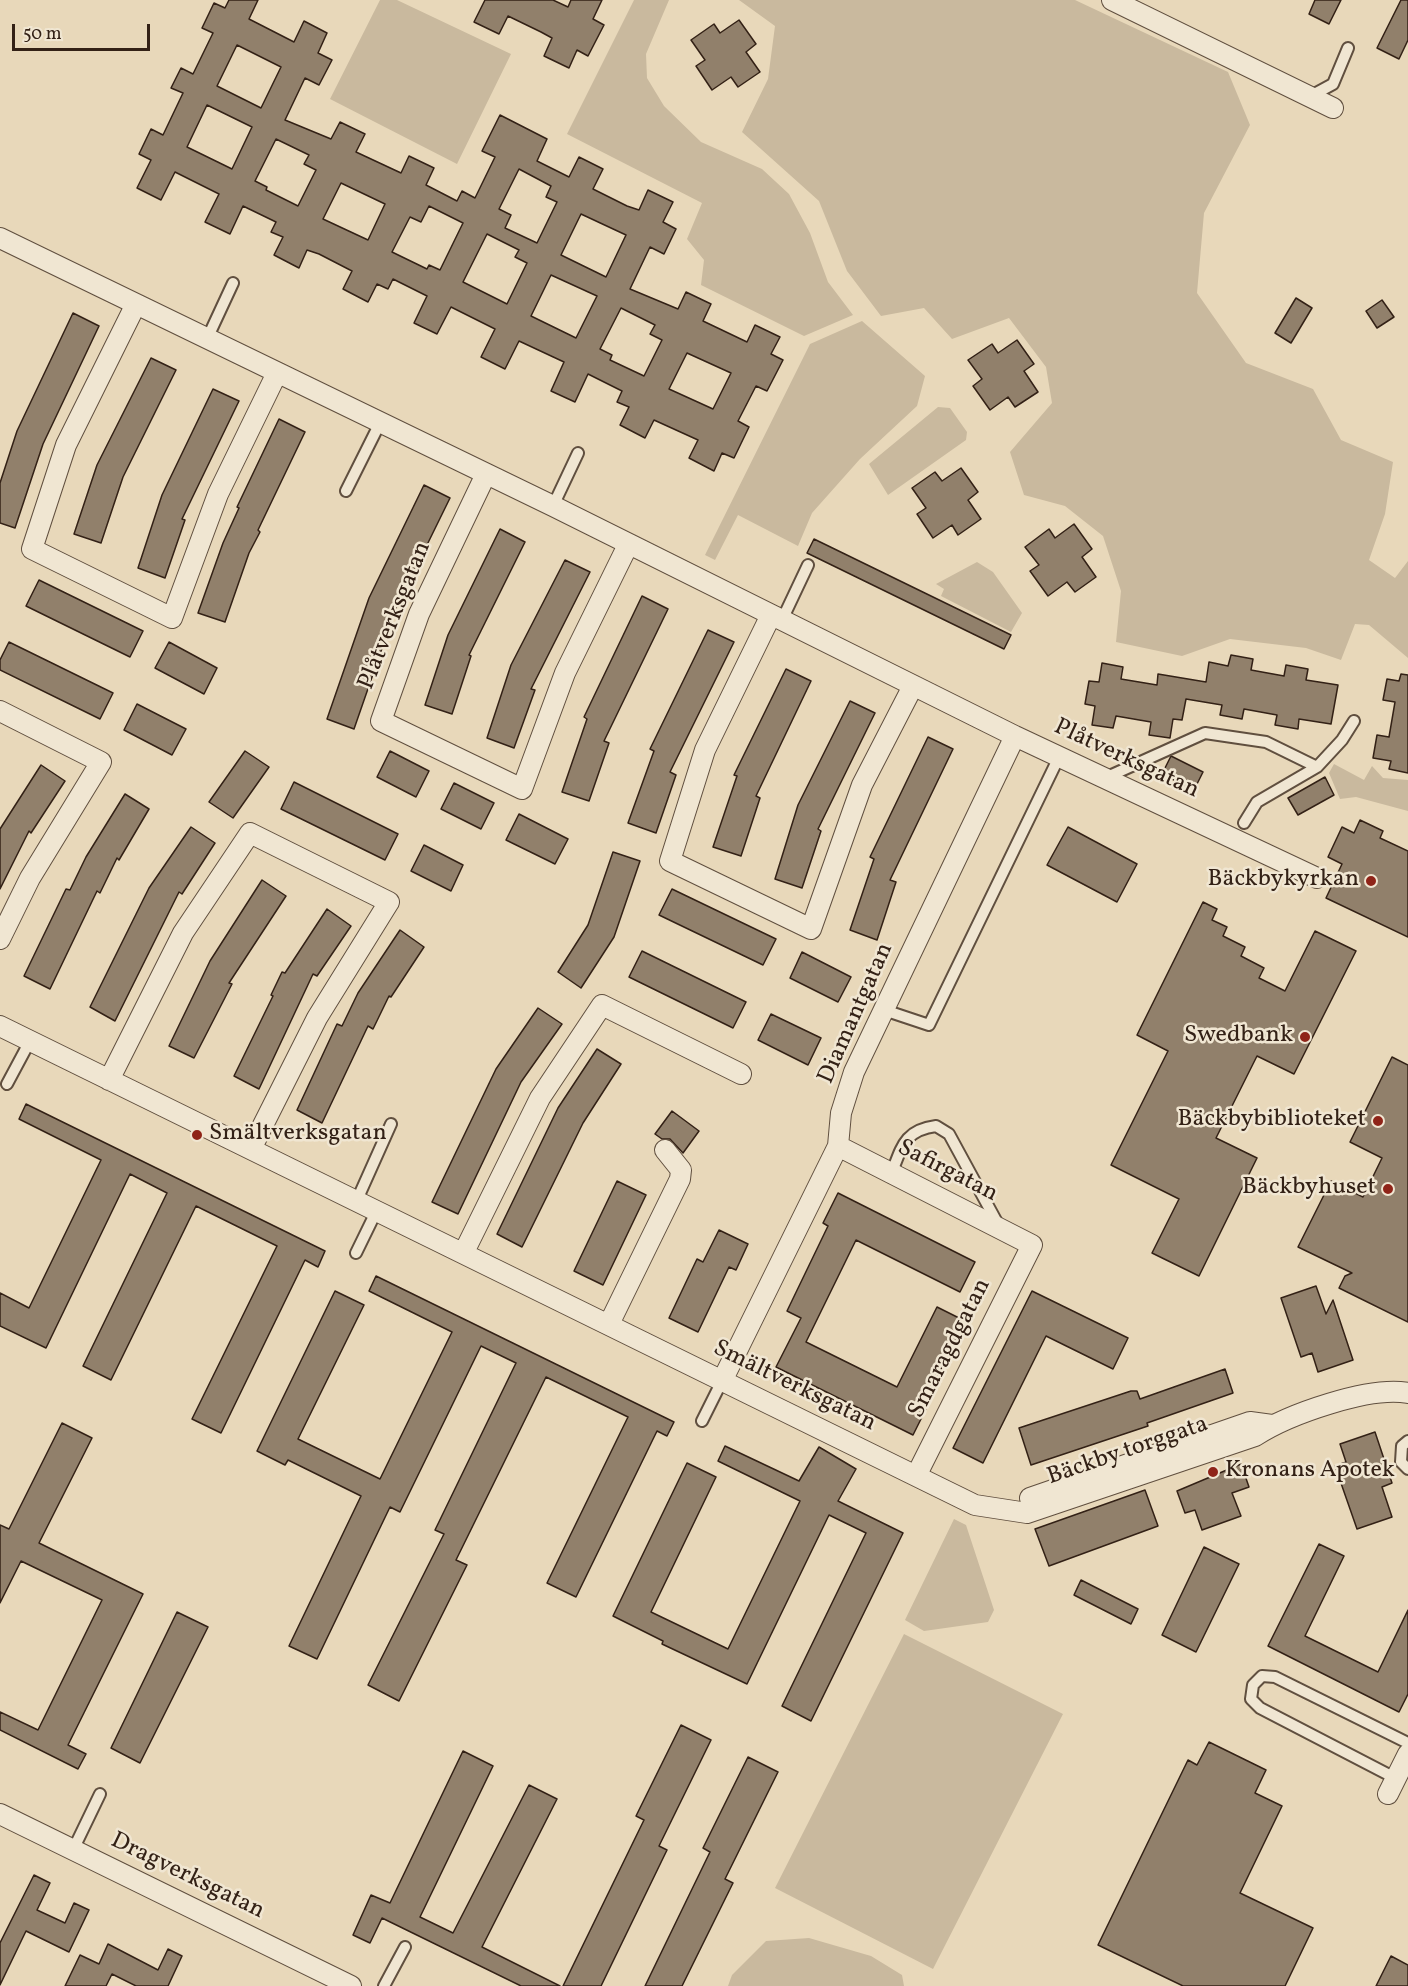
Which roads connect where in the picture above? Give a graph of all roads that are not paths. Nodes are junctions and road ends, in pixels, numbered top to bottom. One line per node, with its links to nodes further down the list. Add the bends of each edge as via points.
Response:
1 (1112, 0): 3 (street)
2 (1348, 48): 3 (lane, via 1333,84)
3 (1309, 97): 4 (street)
4 (1333, 108)
5 (0, 238): 7 (street, Plåtverksgatan)
6 (233, 283): 8 (lane)
7 (136, 304): 8 (street, Plåtverksgatan); 9 (street, via 66,445 32,549 172,618 218,494)
8 (207, 339): 9 (street, Plåtverksgatan)
9 (277, 373): 10 (street, Plåtverksgatan)
10 (380, 423): 12 (street, Plåtverksgatan); 13 (lane)
11 (578, 453): 14 (lane)
12 (486, 474): 14 (street, Plåtverksgatan); 15 (street, Plåtverksgatan, via 419,614 381,721 522,789 565,673)
13 (346, 491)
14 (553, 506): 15 (street, Plåtverksgatan)
15 (628, 544): 17 (street, Plåtverksgatan)
16 (808, 565): 17 (lane)
17 (776, 617): 18 (street, Plåtverksgatan); 18 (street, via 705,750 670,861 811,929 862,785)
18 (913, 686): 21 (street, Plåtverksgatan)
19 (0, 711): 27 (street, via 101,762 30,878)
20 (1354, 721): 23 (lane, via 1342,741)
21 (1015, 736): 22 (street, Plåtverksgatan); 28 (street, Diamantgatan)
22 (1059, 757): 24 (street, Plåtverksgatan); 28 (lane, via 929,1025)
23 (1317, 767): 24 (lane, via 1266,742 1206,733); 25 (lane, via 1257,802)
24 (1104, 778): 26 (street, Plåtverksgatan)
25 (1244, 823)
26 (1317, 878)
27 (0, 939)
28 (884, 1010): 35 (street, Diamantgatan, via 854,1072 841,1113)
29 (0, 1026): 30 (street, Smältverksgatan)
30 (30, 1041): 32 (street, Smältverksgatan); 33 (lane)
31 (741, 1074): 43 (street, via 602,1005 540,1098)
32 (109, 1080): 36 (street, Smältverksgatan); 36 (street, via 183,933 250,833 389,902 317,1018)
33 (7, 1084)
34 (391, 1124): 39 (lane)
35 (838, 1146): 38 (street, Safirgatan); 46 (street, Diamantgatan)
36 (251, 1149): 39 (street, Smältverksgatan)
37 (665, 1150): 45 (street, via 681,1170 681,1179)
38 (892, 1173): 41 (street, Safirgatan); 41 (lane, via 906,1138 921,1128 936,1126 949,1134)
39 (357, 1200): 40 (street, Smältverksgatan)
40 (377, 1210): 43 (street, Smältverksgatan); 44 (lane)
41 (1000, 1228): 42 (street, Safirgatan)
42 (1032, 1245): 51 (street, Smaragdgatan)
43 (464, 1252): 45 (street, Smältverksgatan)
44 (356, 1253)
45 (609, 1324): 46 (street, Smältverksgatan)
46 (723, 1380): 48 (lane); 51 (street, Smältverksgatan)
47 (1408, 1393): 52 (street, Bäckby torggata, via 1376,1391 1361,1395 1272,1425 1255,1436 1027,1513 975,1505)
48 (702, 1421)
49 (1408, 1441): 50 (lane, via 1402,1446 1401,1462)
50 (1408, 1469)
51 (916, 1476): 52 (street, Smältverksgatan)
52 (956, 1495)
53 (1408, 1743): 55 (lane, via 1275,1677 1262,1676 1253,1686 1251,1699 1260,1708)
54 (1408, 1754): 55 (street)
55 (1392, 1786)
56 (100, 1794): 58 (lane)
57 (0, 1814): 58 (street, Dragverksgatan)
58 (73, 1850): 60 (street, Dragverksgatan)
59 (405, 1947): 61 (lane)
60 (351, 1986)
61 (384, 1986)

